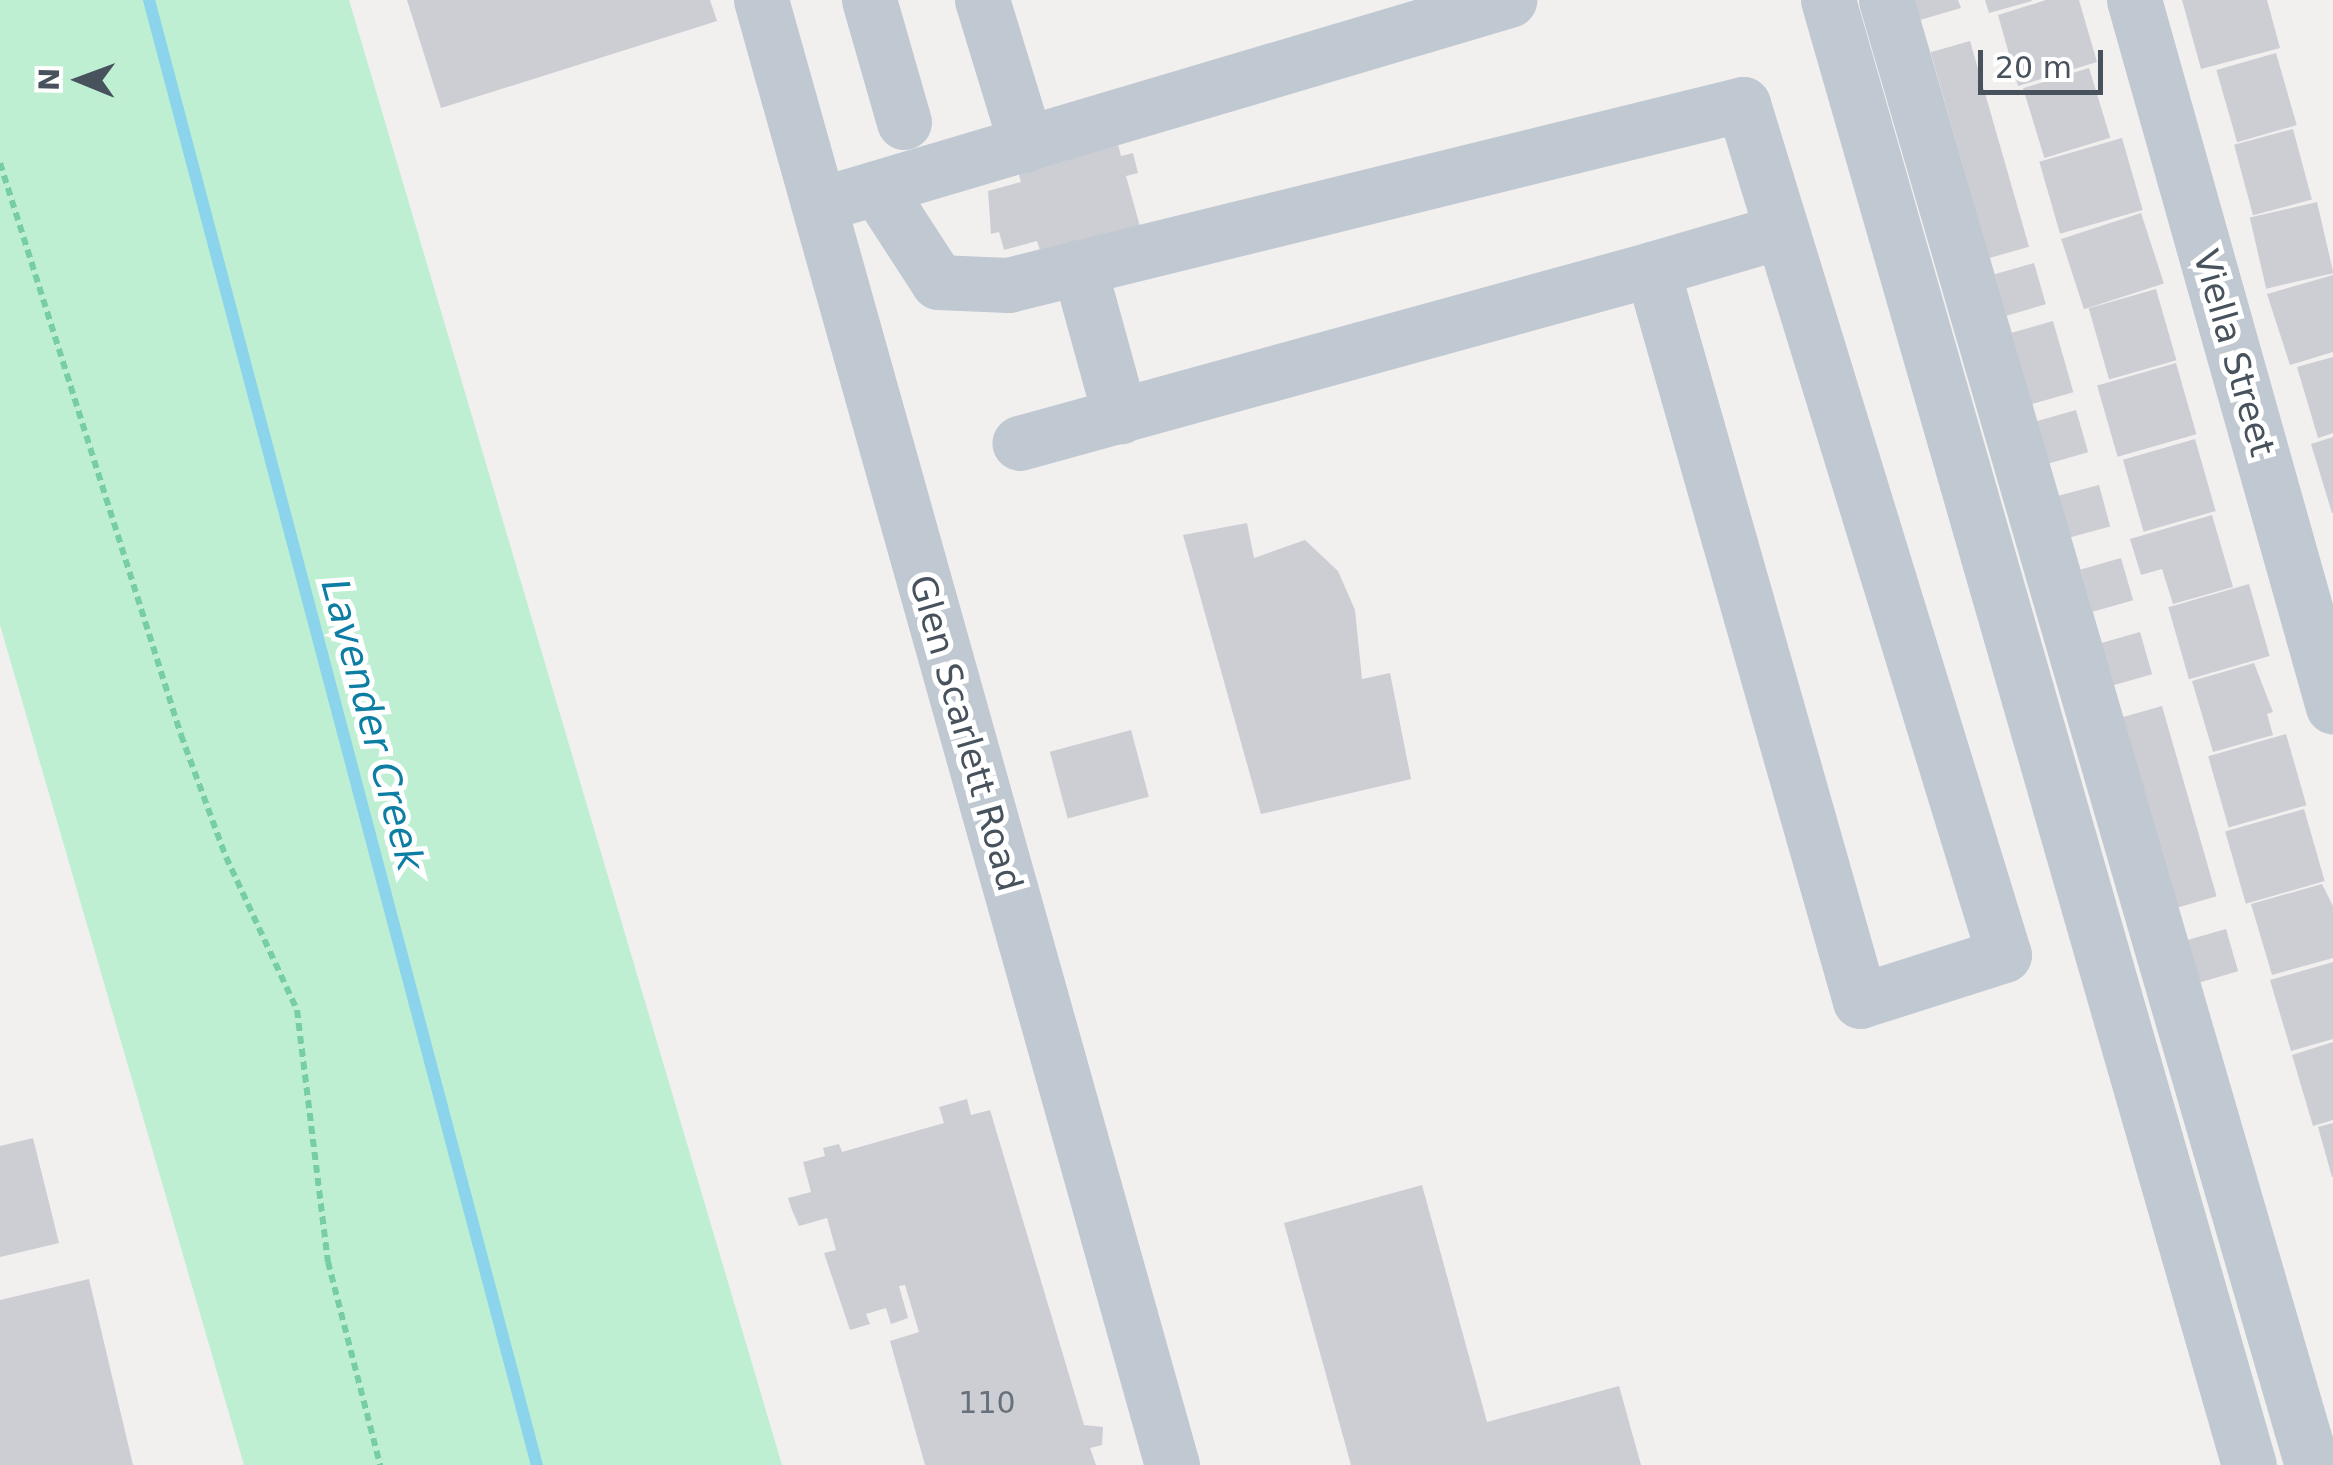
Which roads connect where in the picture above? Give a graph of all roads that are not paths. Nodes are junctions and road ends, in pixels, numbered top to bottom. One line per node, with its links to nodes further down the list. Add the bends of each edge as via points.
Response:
1 (760, 0): 11 (street, Glen Scarlett Road)
2 (869, 0): 8 (street)
3 (982, 0): 9 (street)
4 (1828, 0): 19 (street)
5 (1886, 0): 20 (street)
6 (2134, 0): 17 (street, Viella Street)
7 (1483, 4): 9 (street)
8 (904, 122)
9 (1026, 144): 10 (street)
10 (878, 188): 11 (street); 13 (street, via 938,282 1008,285)
11 (818, 206): 18 (street, Glen Scarlett Road)
12 (1782, 231): 13 (street, via 1743,104); 14 (street); 14 (street, via 2004,955 1860,1001)
13 (1080, 267): 15 (street)
14 (1652, 268): 15 (street)
15 (1120, 416): 16 (street)
16 (1019, 443)
17 (2333, 707)
18 (1172, 1465)
19 (2249, 1465)
20 (2312, 1465)

